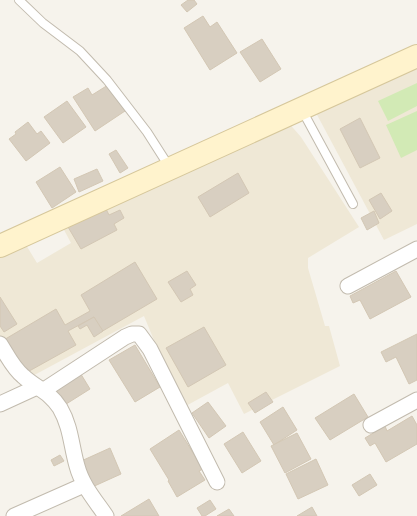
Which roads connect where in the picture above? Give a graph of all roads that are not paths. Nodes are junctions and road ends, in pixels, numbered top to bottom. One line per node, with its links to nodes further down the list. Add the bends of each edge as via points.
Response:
1 (19, 0): 4 (lane, via 43,23 80,51 107,80 147,132)
2 (417, 56): 3 (main road)
3 (302, 109): 4 (main road); 5 (lane)
4 (171, 169): 6 (main road)
5 (353, 204)
6 (0, 246)
7 (417, 249): 8 (street)
8 (348, 286)
9 (0, 344): 10 (street, via 18,372)
10 (41, 389): 12 (street); 14 (street, via 125,337 139,334 150,349); 15 (street, via 52,397 64,415 72,438 76,465)
11 (417, 400): 13 (street)
12 (0, 404)
13 (371, 425)
14 (217, 482)
15 (84, 485): 16 (street); 17 (street)
16 (14, 516)
17 (106, 516)

